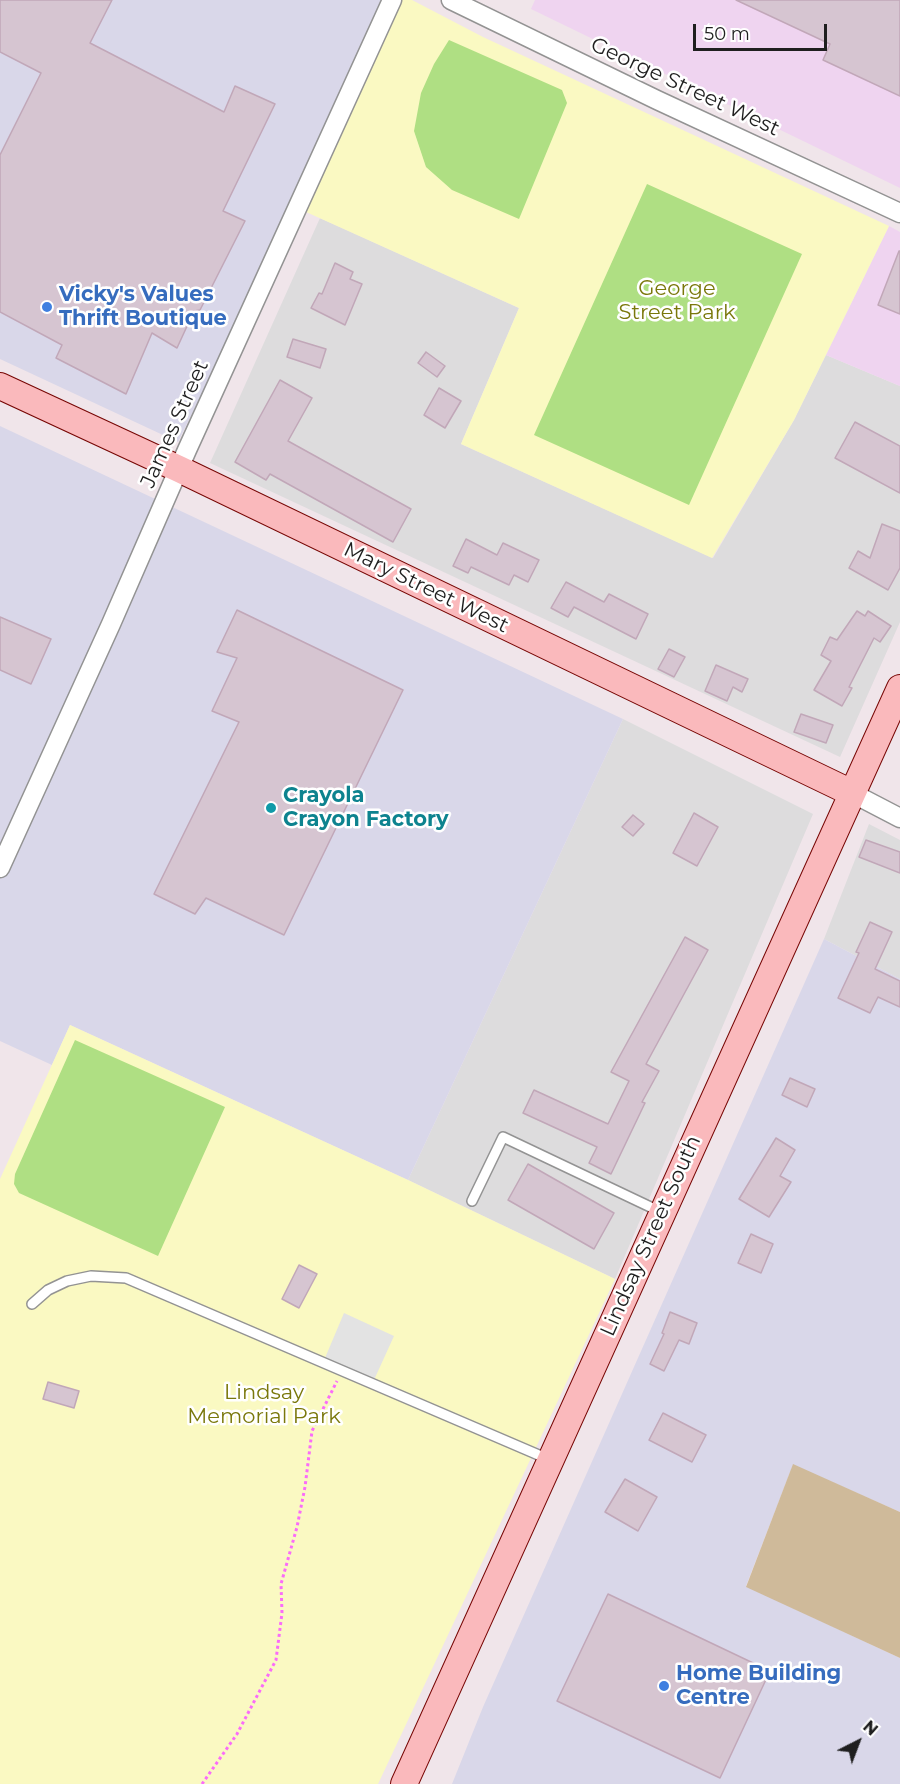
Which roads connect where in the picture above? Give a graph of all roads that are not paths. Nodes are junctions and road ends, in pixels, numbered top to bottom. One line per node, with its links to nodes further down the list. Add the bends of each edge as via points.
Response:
1 (392, 0): 5 (street, James Street)
2 (451, 0): 3 (street, George Street West)
3 (900, 213)
4 (0, 387): 5 (main road, Mary Street West)
5 (179, 470): 7 (main road, Mary Street West); 9 (street, James Street)
6 (900, 688): 7 (main road, Lindsay Street South)
7 (852, 793): 8 (street); 11 (main road, Lindsay Street South)
8 (900, 818)
9 (0, 868)
10 (471, 1201): 11 (lane, via 503,1137)
11 (662, 1212): 13 (main road, Lindsay Street South)
12 (32, 1304): 13 (lane, via 67,1281 91,1276 126,1278)
13 (550, 1460): 14 (main road, Lindsay Street South)
14 (404, 1784)

